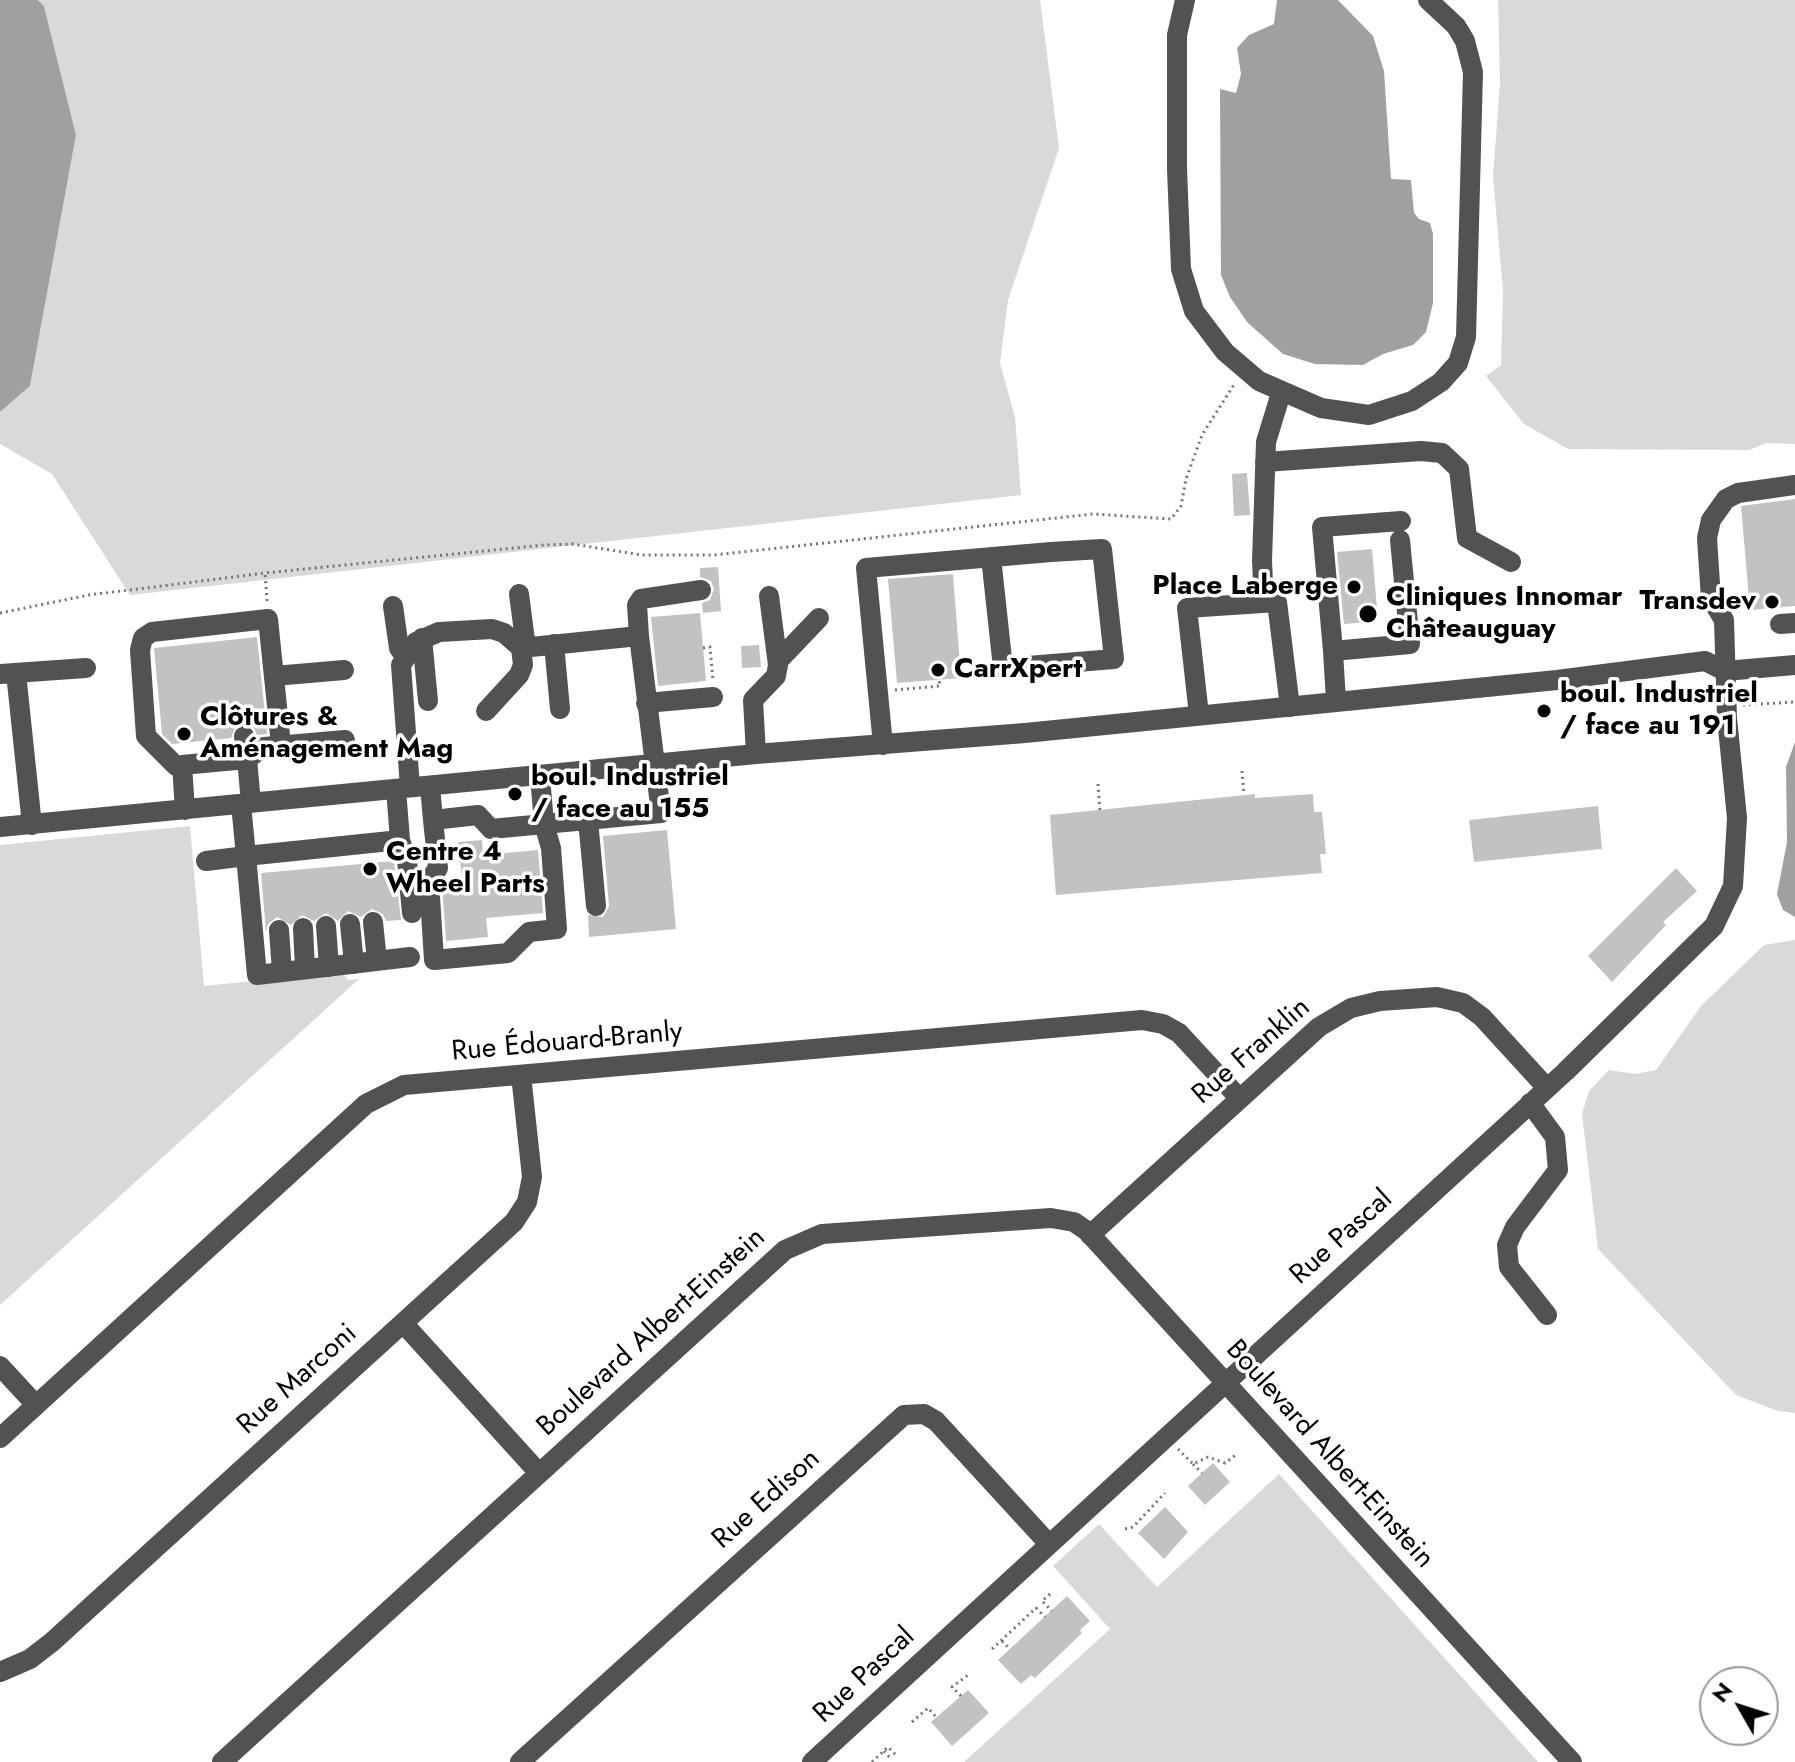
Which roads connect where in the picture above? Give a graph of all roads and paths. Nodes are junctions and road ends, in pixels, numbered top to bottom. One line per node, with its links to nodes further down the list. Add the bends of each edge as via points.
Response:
1 (1185, 0): 3 (street, via 1177,35 1181,269 1203,326)
2 (1428, 0): 4 (street, via 1461,33 1473,72 1468,318 1458,363 1425,393 1369,415 1321,408)
3 (1244, 370): 4 (street); 9 (path, via 1202,435 1177,515 1167,520 1093,514 714,555 642,555 544,545)
4 (1281, 393): 5 (street, via 1269,425)
5 (1265, 462): 8 (street, via 1442,453 1459,469 1467,538); 13 (street)
6 (1795, 485): 30 (street, Rue Pascal, via 1738,493 1717,508 1711,520 1711,599 1724,620)
7 (991, 557): 7 (street, via 1102,549 1114,659 1003,668); 47 (street, via 866,568 885,664)
8 (1511, 562)
9 (265, 573): 15 (path, via 89,595); 17 (path)
10 (701, 590): 18 (street, via 641,599)
11 (519, 594): 21 (street)
12 (769, 596): 25 (street)
13 (1264, 603): 40 (street, via 1277,602); 43 (street, via 1187,608)
14 (393, 606): 24 (street)
15 (0, 613)
16 (819, 618): 25 (street)
17 (268, 619): 28 (street); 51 (street, via 152,632 143,638 146,736 176,766)
18 (639, 636): 20 (street); 38 (street)
19 (422, 638): 21 (street, via 492,629); 24 (street); 35 (street)
20 (554, 644): 21 (street); 41 (street)
21 (523, 648): 42 (street, via 519,675)
22 (703, 648): 34 (path, via 710,647)
23 (1333, 651): 23 (street, via 1410,644 1401,530 1322,527); 36 (street)
24 (405, 657): 56 (street, via 401,678)
25 (778, 661): 48 (street, via 776,676 753,700)
26 (1795, 665): 30 (street)
27 (86, 668): 31 (street)
28 (269, 668): 29 (street); 46 (street)
29 (344, 670)
30 (1725, 671): 36 (street, via 1705,661); 84 (street, Rue Pascal, via 1737,818 1736,873 1727,904 1703,939)
31 (8, 674): 65 (street)
32 (939, 680): 33 (path, via 940,686)
33 (903, 689)
34 (713, 691): 38 (street)
35 (428, 701)
36 (1336, 701): 40 (street)
37 (1795, 702): 39 (path)
38 (646, 703): 50 (street)
39 (1750, 705)
40 (1290, 707): 43 (street)
41 (560, 709)
42 (486, 711)
43 (1199, 715): 47 (street)
44 (244, 736): 49 (street)
45 (345, 740): 46 (street)
46 (281, 745): 49 (street, via 264,747)
47 (883, 745): 48 (street)
48 (756, 754): 50 (street)
49 (247, 759): 51 (street); 58 (street)
50 (654, 764): 53 (street); 63 (street, via 661,813)
51 (182, 765): 59 (street)
52 (1242, 771): 57 (path)
53 (540, 776): 54 (street); 64 (street)
54 (476, 782): 56 (street); 61 (street)
55 (1098, 784): 60 (path)
56 (412, 787): 58 (street); 62 (street); 67 (street)
57 (1244, 795)
58 (246, 804): 59 (street); 68 (street)
59 (185, 810): 65 (street)
60 (1100, 811)
61 (478, 815): 62 (street); 64 (street, via 491,829)
62 (433, 820): 64 (street, via 438,868 429,881 434,960 508,953 529,932 557,929)
63 (588, 820): 64 (street); 70 (street)
64 (544, 824)
65 (32, 825): 66 (street)
66 (0, 827)
67 (400, 840): 68 (street); 71 (street)
68 (246, 856): 69 (street); 82 (street, via 257,975)
69 (206, 861)
70 (596, 906)
71 (412, 913)
72 (373, 922): 78 (street)
73 (350, 924): 79 (street)
74 (326, 926): 80 (street)
75 (303, 928): 81 (street)
76 (279, 930): 82 (street)
77 (410, 957): 78 (street)
78 (377, 961): 79 (street)
79 (354, 964): 80 (street)
80 (329, 967): 81 (street)
81 (305, 969): 82 (street)
82 (282, 972)
83 (521, 1075): 85 (street, Rue Édouard-Branly, via 1142,1020 1179,1033); 89 (street, Rue Marconi, via 532,1177 527,1202 514,1222); 92 (street, Rue Édouard-Branly, via 412,1084 375,1097)
84 (1547, 1088): 85 (street, Rue Franklin, via 1482,1017 1463,1003 1437,997 1371,1002 1339,1014); 86 (street, Rue Pascal)
85 (1240, 1099): 87 (street, Rue Franklin)
86 (1530, 1103): 88 (street, via 1555,1137 1558,1170 1507,1245 1509,1267); 91 (street, Rue Pascal)
87 (1090, 1235): 91 (street, Boulevard Albert-Einstein); 97 (street, Boulevard Albert-Einstein, via 1074,1222 1037,1218 822,1234 802,1240)
88 (1547, 1315)
89 (403, 1323): 97 (street); 110 (street, Rue Marconi, via 52,1642)
90 (0, 1366): 92 (street)
91 (1226, 1383): 103 (street, Rue Pascal); 122 (street, Boulevard Albert-Einstein)
92 (36, 1405): 93 (street, Rue Édouard-Branly)
93 (0, 1438)
94 (1178, 1448): 96 (path)
95 (1237, 1454): 96 (path, via 1225,1463 1208,1457)
96 (1193, 1464): 98 (path)
97 (539, 1473): 118 (street, Boulevard Albert-Einstein)
98 (1202, 1473)
99 (1165, 1493): 100 (path)
100 (1145, 1516): 101 (path); 102 (path)
101 (1151, 1521)
102 (1125, 1529)
103 (1049, 1544): 119 (street, Rue Edison, via 936,1421 924,1414 904,1415); 120 (street, Rue Pascal)
104 (1050, 1594): 105 (path, via 1042,1601)
105 (1052, 1611)
106 (1045, 1617): 107 (path, via 1036,1608)
107 (1002, 1641): 108 (path); 109 (path)
108 (992, 1649)
109 (1010, 1649)
110 (0, 1672)
111 (968, 1675): 112 (path, via 952,1687)
112 (961, 1696)
113 (937, 1718): 114 (path, via 928,1708)
114 (912, 1722)
115 (883, 1751): 116 (path, via 888,1747); 117 (path); 121 (path)
116 (897, 1756)
117 (892, 1760)
118 (222, 1762)
119 (520, 1762)
120 (812, 1762)
121 (872, 1762)
122 (1572, 1762)

